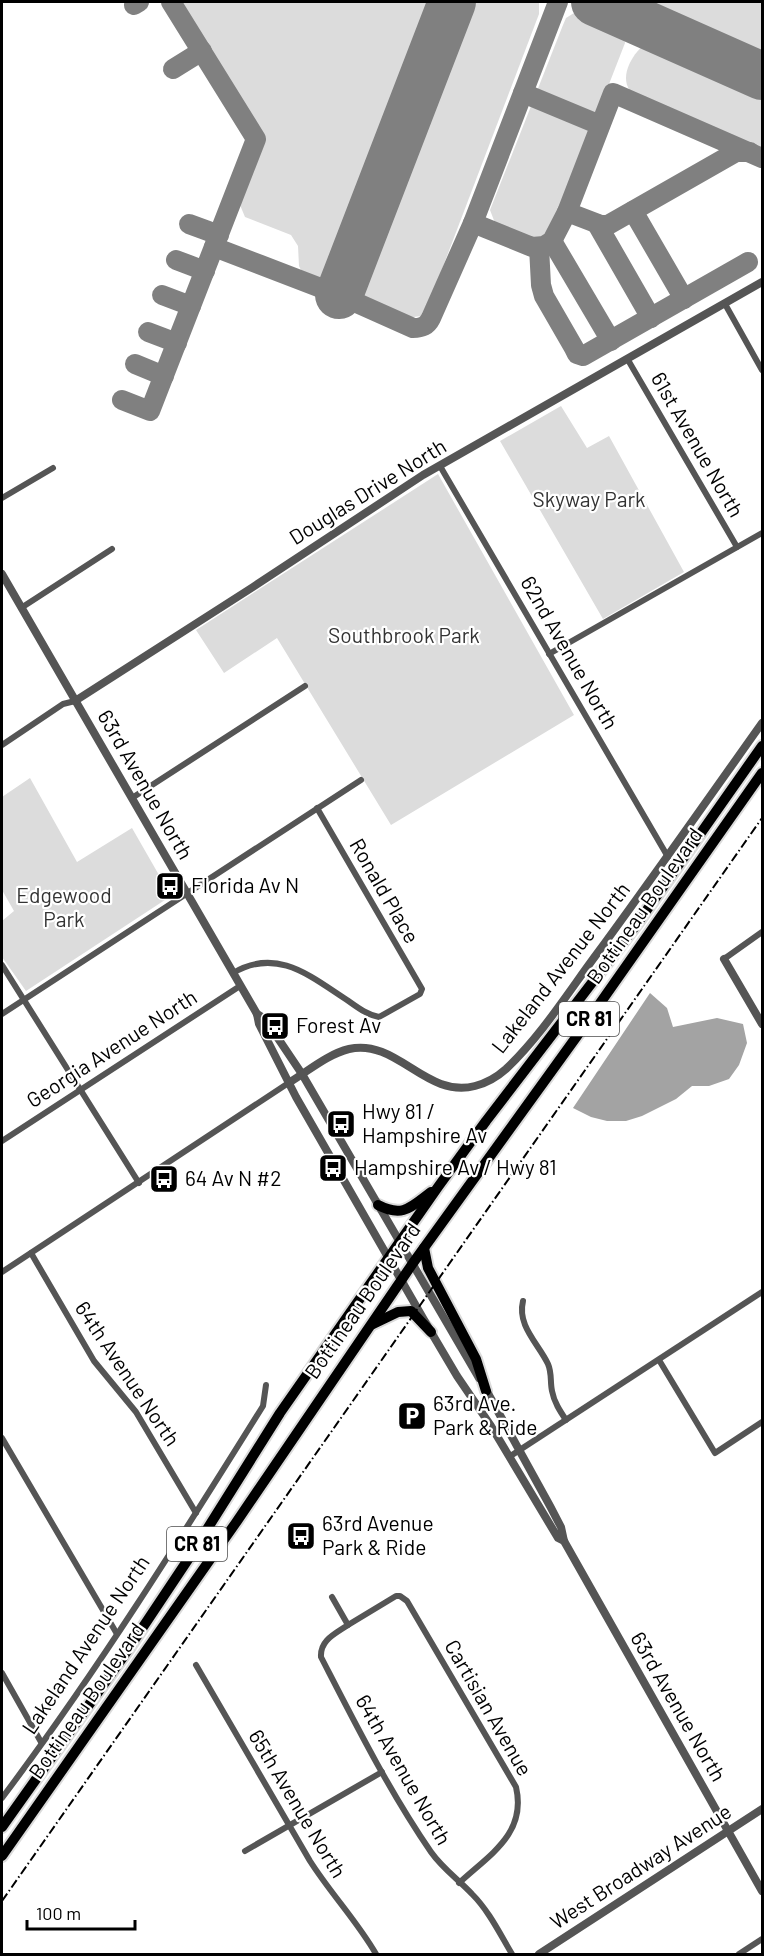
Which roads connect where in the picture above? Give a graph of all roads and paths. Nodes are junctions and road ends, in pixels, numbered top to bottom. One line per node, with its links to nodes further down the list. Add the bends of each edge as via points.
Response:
1 (762, 282): 2 (street, Douglas Drive North)
2 (724, 304): 3 (street, Douglas Drive North); 4 (street)
3 (628, 360): 5 (street, Douglas Drive North); 9 (street, 61st Avenue North)
4 (762, 370)
5 (440, 466): 13 (street, 62nd Avenue North); 15 (street, Douglas Drive North)
6 (53, 468): 7 (street)
7 (2, 498)
8 (762, 533): 9 (street)
9 (737, 547): 13 (street)
10 (112, 549): 12 (street)
11 (2, 574): 12 (street, 63rd Avenue North)
12 (21, 608): 15 (street, 63rd Avenue North)
13 (549, 654): 23 (street, 62nd Avenue North)
14 (305, 686): 21 (street)
15 (75, 701): 17 (street, Douglas Drive North, via 63,704); 21 (street, 63rd Avenue North)
16 (762, 723): 23 (street, Lakeland Avenue North)
17 (2, 742)
18 (762, 746): 39 (highway, Bottineau Boulevard / CR 81, via 637,924)
19 (762, 773): 42 (highway, Bottineau Boulevard / CR 81)
20 (361, 780): 22 (street)
21 (132, 798): 24 (street, 63rd Avenue North)
22 (317, 808): 24 (street); 28 (street, Ronald Place, via 422,989 420,994 379,1017 296,968 260,962)
23 (668, 857): 34 (street, Lakeland Avenue North, via 558,1008 495,1078 467,1088 444,1085 390,1055 363,1047 341,1051)
24 (187, 894): 28 (street, 63rd Avenue North); 30 (street)
25 (762, 932): 26 (street)
26 (724, 959): 33 (street)
27 (2, 965): 30 (street)
28 (233, 973): 29 (street, 63rd Avenue North)
29 (240, 986): 32 (street, 63rd Avenue North); 36 (street, Georgia Avenue North)
30 (24, 1000): 31 (street); 36 (street)
31 (2, 1014)
32 (257, 1014): 34 (street, 63rd Avenue North, via 265,1019); 35 (street, 63rd Avenue North)
33 (762, 1024)
34 (302, 1074): 35 (street, Lakeland Avenue North); 40 (street, 63rd Avenue North)
35 (290, 1082): 38 (street); 44 (street, 63rd Avenue North)
36 (80, 1090): 37 (street, Georgia Avenue North); 38 (street)
37 (2, 1141)
38 (139, 1183): 43 (street)
39 (438, 1187): 40 (highway, via 404,1211 389,1211); 41 (highway, Bottineau Boulevard / CR 81)
40 (378, 1205): 41 (street, 63rd Avenue North)
41 (401, 1243): 44 (highway, Bottineau Boulevard / CR 81); 45 (street, 63rd Avenue North)
42 (424, 1248): 45 (highway, Bottineau Boulevard / CR 81); 54 (highway, via 428,1268 476,1359)
43 (31, 1253): 46 (street); 60 (street, 64th Avenue North, via 94,1361 136,1412)
44 (389, 1259): 47 (street, 63rd Avenue North); 72 (highway, Bottineau Boulevard / CR 81, via 280,1413 146,1623)
45 (413, 1263): 47 (highway, Bottineau Boulevard / CR 81); 54 (street, 63rd Avenue North)
46 (2, 1272)
47 (401, 1281): 50 (highway, Bottineau Boulevard / CR 81); 51 (street, 63rd Avenue North)
48 (762, 1292): 52 (street)
49 (524, 1301): 55 (street, via 521,1312 548,1365 555,1403)
50 (370, 1326): 51 (highway, via 398,1312 411,1311); 75 (highway, Bottineau Boulevard / CR 81)
51 (431, 1332): 59 (street, 63rd Avenue North)
52 (659, 1360): 55 (street); 56 (street, via 715,1453)
53 (266, 1386): 60 (street, Lakeland Avenue North, via 263,1406)
54 (486, 1391): 58 (street, 63rd Avenue North)
55 (566, 1420): 58 (street)
56 (762, 1422)
57 (2, 1438): 64 (street)
58 (519, 1451): 59 (street); 61 (street, 63rd Avenue North, via 561,1527)
59 (509, 1457): 61 (street, 63rd Avenue North, via 558,1538)
60 (196, 1513): 64 (street, Lakeland Avenue North)
61 (564, 1541): 73 (street, 63rd Avenue North)
62 (332, 1597): 63 (street)
63 (348, 1625): 68 (street, 64th Avenue North, via 323,1644 321,1657); 76 (street, Cartisian Avenue, via 396,1596 407,1601 516,1787 518,1813 510,1835)
64 (117, 1634): 67 (street, Lakeland Avenue North)
65 (196, 1665): 71 (street, 65th Avenue North)
66 (2, 1673): 67 (street)
67 (41, 1742): 69 (street, Lakeland Avenue North)
68 (382, 1772): 71 (street); 76 (street, 64th Avenue North, via 432,1853)
69 (2, 1796)
70 (762, 1809): 73 (street, West Broadway Avenue)
71 (289, 1826): 74 (street); 79 (street, 65th Avenue North)
72 (2, 1827)
73 (728, 1831): 77 (street, 63rd Avenue North); 81 (street, West Broadway Avenue)
74 (245, 1851)
75 (2, 1856)
76 (459, 1883): 80 (street, 64th Avenue North, via 483,1906)
77 (762, 1891)
78 (762, 1939): 82 (street)
79 (376, 1954)
80 (512, 1954)
81 (539, 1954)
82 (739, 1954)

